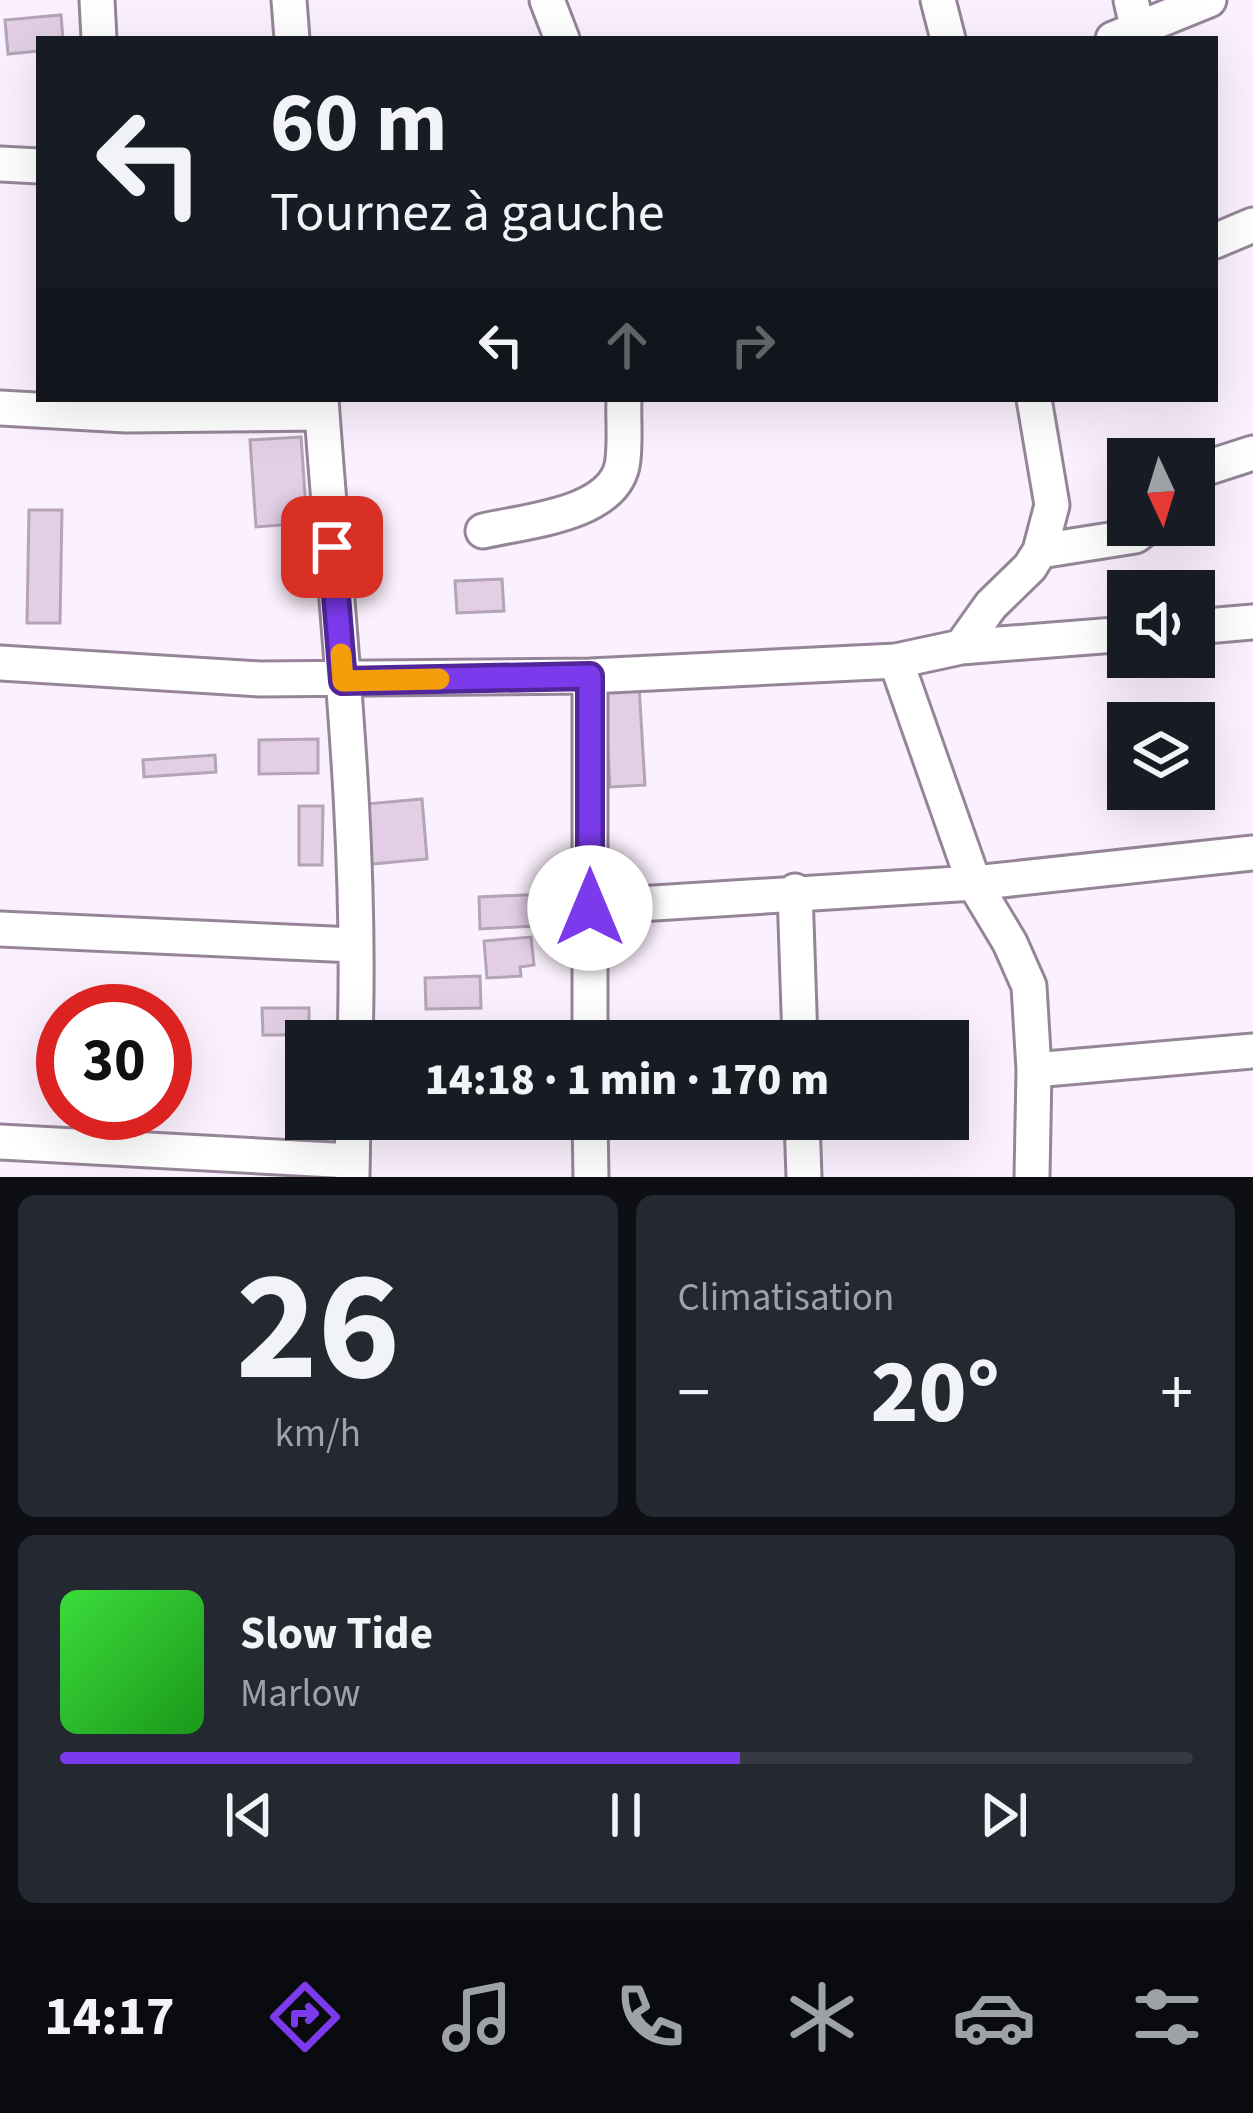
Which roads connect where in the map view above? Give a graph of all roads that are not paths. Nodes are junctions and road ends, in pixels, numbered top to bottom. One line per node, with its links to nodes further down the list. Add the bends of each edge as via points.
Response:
1 (97, 0): 7 (street)
2 (289, 0): 8 (street)
3 (547, 0): 9 (street)
4 (938, 0): 10 (street)
5 (1209, 0): 6 (street)
6 (1127, 23)
7 (99, 36)
8 (292, 36)
9 (561, 36)
10 (947, 36)
11 (0, 164): 12 (street)
12 (36, 166)
13 (1253, 225): 14 (street)
14 (1218, 240)
15 (623, 402): 22 (street, via 622,466 597,503)
16 (1035, 402): 24 (street, via 1052,505)
17 (321, 406): 18 (street); 32 (street)
18 (125, 407): 19 (street)
19 (0, 409)
20 (1253, 453): 21 (street)
21 (1215, 465)
22 (483, 531)
23 (1107, 540): 24 (street)
24 (1040, 551): 28 (street)
25 (1253, 622): 26 (street)
26 (1215, 625)
27 (1107, 636): 28 (street)
28 (961, 647): 29 (street)
29 (896, 661): 31 (street); 34 (street)
30 (0, 663): 32 (street)
31 (590, 676): 32 (street); 36 (street)
32 (343, 681): 38 (street)
33 (1253, 853): 34 (street)
34 (974, 883): 35 (street); 43 (street, via 1029,986)
35 (795, 891): 36 (street); 41 (street)
36 (590, 908): 40 (street)
37 (0, 929): 38 (street)
38 (354, 945): 39 (street)
39 (355, 1020)
40 (590, 1020)
41 (799, 1020)
42 (1253, 1051): 43 (street)
43 (1034, 1070): 51 (street)
44 (590, 1140): 49 (street)
45 (803, 1140): 50 (street)
46 (0, 1142): 47 (street)
47 (116, 1162): 48 (street)
48 (352, 1169)
49 (591, 1177)
50 (804, 1177)
51 (1032, 1177)

